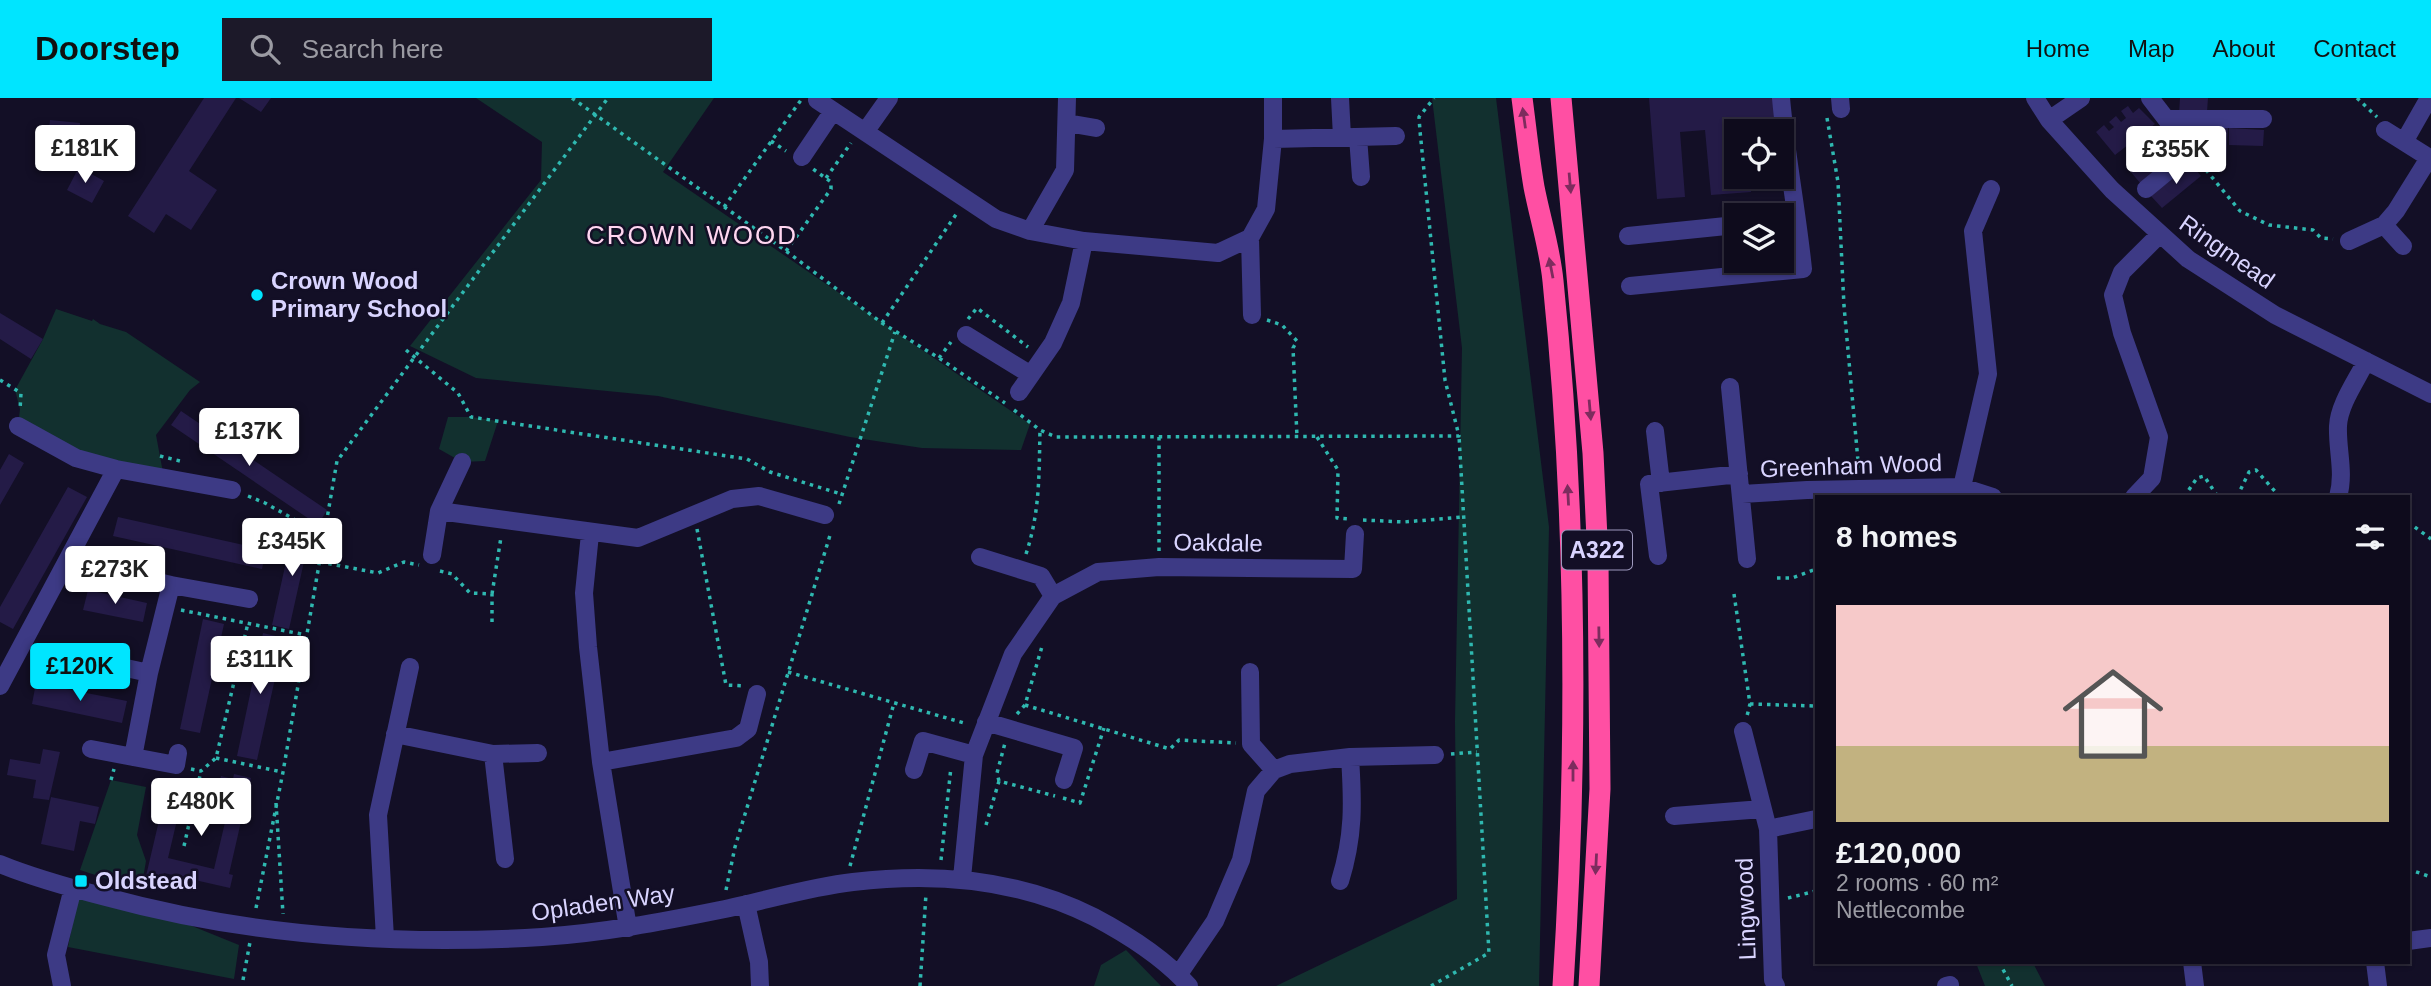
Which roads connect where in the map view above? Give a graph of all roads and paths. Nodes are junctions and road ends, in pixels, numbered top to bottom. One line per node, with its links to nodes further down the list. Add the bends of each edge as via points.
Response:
1 (572, 98): 19 (path)
2 (608, 98): 19 (path)
3 (889, 98): 25 (street)
4 (1067, 98): 23 (street)
5 (1273, 98): 29 (street)
6 (1340, 98): 28 (street)
7 (1434, 98): 73 (path, via 1419,117 1420,131 1445,380)
8 (1521, 98): 194 (highway, A322, one-way to 8, via 1573,793 1570,532 1553,278)
9 (1561, 98): 195 (highway, A322, one-way to 195, via 1592,439 1598,559 1600,789)
10 (1781, 98): 40 (street)
11 (2035, 98): 22 (street, Ringmead)
12 (2081, 98): 22 (street)
13 (2150, 98): 20 (street)
14 (2357, 98): 26 (path, via 2384,123)
15 (2429, 98): 31 (street)
16 (809, 99): 18 (street); 30 (path)
17 (1835, 106): 80 (path, via 1844,306)
18 (833, 111): 25 (street); 33 (street)
19 (597, 113): 41 (path); 63 (path)
20 (2165, 119): 21 (street); 32 (street)
21 (2263, 119)
22 (2049, 120): 45 (street, Ringmead, via 2112,190)
23 (1067, 123): 24 (street); 44 (street, via 1065,170)
24 (1096, 128)
25 (863, 131): 36 (path); 39 (street)
26 (2385, 131): 31 (street)
27 (1396, 136): 28 (street)
28 (1350, 137): 29 (street); 35 (street)
29 (1273, 139): 48 (street, via 1266,209)
30 (771, 141): 33 (path); 41 (path)
31 (2404, 142): 34 (street)
32 (2194, 156): 37 (street); 50 (path, via 2240,211 2269,225 2313,230 2322,238)
33 (801, 159): 36 (path)
34 (2430, 159): 42 (street)
35 (1362, 177)
36 (826, 178): 52 (path, via 831,189)
37 (2146, 188)
38 (1991, 189): 82 (street, Greenham Wood, via 1973,230 1989,374)
39 (966, 199): 44 (street, via 996,219); 58 (path)
40 (1788, 203)
41 (724, 207): 52 (path)
42 (2384, 225): 50 (street); 51 (street)
43 (1724, 226): 46 (street)
44 (1030, 231): 49 (street)
45 (2160, 234): 64 (street, Ringmead, via 2188,259 2252,301); 87 (street, via 2122,272 2113,295 2159,437 2152,478)
46 (1628, 236)
47 (1794, 237): 53 (street, via 1803,269)
48 (1250, 238): 49 (street, via 1219,253); 57 (street)
49 (1084, 240): 65 (street, via 1071,303 1053,343)
50 (2349, 241)
51 (2403, 246)
52 (786, 251): 58 (path)
53 (1794, 270)
54 (1762, 273): 55 (street)
55 (1630, 286)
56 (977, 308): 61 (path)
57 (1252, 315): 75 (path, via 1282,325 1297,341 1293,348)
58 (882, 323): 59 (path)
59 (895, 332): 71 (path, via 940,358); 84 (path)
60 (966, 335): 65 (street)
61 (1028, 347)
62 (407, 351): 63 (path)
63 (415, 358): 84 (path, via 458,393 471,417 747,459 770,472); 99 (path, via 337,461)
64 (2366, 361): 69 (street, Ringmead); 92 (street, via 2340,415)
65 (1031, 375): 68 (street)
66 (0, 380): 70 (path, via 21,393)
67 (1730, 387): 79 (street, Greenham Wood)
68 (1020, 392)
69 (2431, 394)
70 (18, 426): 78 (street, via 76,458)
71 (1040, 430): 74 (path, via 1056,437); 103 (path, via 1039,499)
72 (1655, 431): 81 (street)
73 (1459, 436): 76 (path); 96 (path)
74 (1159, 437): 75 (path); 110 (path)
75 (1297, 437): 76 (path)
76 (1317, 437): 96 (path, via 1338,470 1337,518 1404,522)
77 (462, 462): 93 (street)
78 (116, 469): 83 (street); 108 (street)
79 (1739, 474): 81 (street); 85 (street, Greenham Wood)
80 (1860, 478)
81 (1661, 483): 105 (street, via 1649,484)
82 (1962, 488): 85 (street, Greenham Wood); 86 (street, Greenham Wood)
83 (232, 490): 99 (path)
84 (842, 494): 95 (path)
85 (1742, 494): 107 (street, Greenham Wood)
86 (1986, 495)
87 (2136, 495)
88 (2186, 495): 89 (path, via 2197,478 2204,476)
89 (2217, 495)
90 (2238, 495): 91 (path, via 2249,472 2256,470)
91 (2278, 495)
92 (2338, 495)
93 (439, 512): 97 (street); 104 (street)
94 (694, 513): 95 (street, via 732,499 759,496); 100 (street, via 638,538); 130 (path, via 726,685 739,684)
95 (831, 517): 126 (path)
96 (1463, 517): 142 (path)
97 (504, 521): 100 (street); 114 (path)
98 (2410, 523): 102 (path)
99 (326, 530): 109 (path)
100 (590, 534): 152 (street, via 584,593)
101 (1355, 534): 110 (street, Oakdale, via 1353,569)
102 (2431, 539)
103 (1026, 554)
104 (432, 555)
105 (1658, 556)
106 (981, 557): 116 (street, via 1041,576)
107 (1747, 559)
108 (68, 561): 113 (street); 124 (street)
109 (320, 562): 114 (path, via 378,573 404,562 452,574 470,593); 121 (path)
110 (1159, 567): 116 (street, Oakdale, via 1098,572)
111 (1815, 569): 112 (path)
112 (1777, 579)
113 (171, 585): 117 (street); 118 (street)
114 (492, 594): 120 (path)
115 (1734, 594): 133 (path, via 1750,704)
116 (1053, 596): 134 (street, Oakdale, via 1013,654)
117 (249, 598)
118 (166, 607): 119 (path); 128 (street)
119 (248, 623): 121 (path); 149 (path)
120 (492, 624)
121 (306, 635): 156 (path)
122 (1043, 641): 132 (path)
123 (85, 659): 128 (street)
124 (5, 660): 129 (street)
125 (410, 667): 139 (street)
126 (788, 672): 131 (path); 178 (path, via 735,847)
127 (1251, 672): 140 (street)
128 (149, 673): 147 (street)
129 (0, 686)
130 (753, 691): 152 (street, via 748,729 736,738)
131 (894, 703): 135 (path); 169 (path)
132 (1025, 705): 136 (path); 137 (path)
133 (1815, 706)
134 (986, 722): 136 (street); 145 (street, Oakdale)
135 (964, 723)
136 (1010, 728): 157 (street, via 1074,748); 158 (path, via 997,773)
137 (1104, 728): 140 (path, via 1170,749 1179,740); 158 (path, via 1080,803)
138 (1744, 731): 160 (street, Lingwood)
139 (395, 734): 144 (street); 181 (street, via 378,815)
140 (1251, 744): 154 (street)
141 (91, 749): 147 (street)
142 (1477, 752): 146 (path); 193 (path, via 1489,953)
143 (538, 753): 144 (street)
144 (493, 754): 166 (street)
145 (974, 755): 153 (street, via 923,741); 173 (street, Oakdale)
146 (1435, 755): 148 (street)
147 (133, 757): 150 (street)
148 (1350, 757): 154 (street); 174 (street, via 1352,828)
149 (216, 758): 155 (path); 156 (path)
150 (177, 759): 155 (path)
151 (952, 761): 167 (path)
152 (601, 762): 180 (street)
153 (914, 770)
154 (1274, 770): 189 (street, via 1256,791 1241,860)
155 (201, 771): 165 (path)
156 (283, 772): 159 (path)
157 (1064, 780)
158 (999, 781): 164 (path)
159 (276, 797): 177 (path); 179 (path)
160 (1762, 809): 161 (street); 163 (street, Lingwood)
161 (1674, 816)
162 (1815, 819): 163 (street, Lingwood)
163 (1768, 829): 196 (street, Lingwood)
164 (984, 832)
165 (184, 846)
166 (506, 859)
167 (941, 860)
168 (0, 864): 175 (street, Opladen Way)
169 (850, 868)
170 (2410, 870): 172 (path)
171 (927, 877): 173 (street, Opladen Way); 176 (street, Opladen Way, via 852,882); 192 (path)
172 (2431, 877)
173 (962, 878): 189 (street, Opladen Way, via 1069,904 1123,932)
174 (1340, 881)
175 (73, 888): 181 (street, Opladen Way, via 189,918 327,936); 190 (street, via 55,955)
176 (746, 904): 178 (street, Opladen Way); 191 (street)
177 (256, 908)
178 (722, 910): 180 (street, Opladen Way)
179 (284, 920)
180 (628, 928): 181 (street, Opladen Way, via 457,941)
181 (385, 938)
182 (2431, 938): 184 (street)
183 (250, 940): 188 (path)
184 (2410, 942)
185 (2000, 964): 197 (path)
186 (2192, 964): 198 (street)
187 (2375, 964): 199 (street)
188 (243, 980)
189 (1184, 980)
190 (62, 986)
191 (760, 986)
192 (920, 986)
193 (1431, 986)
194 (1563, 986)
195 (1589, 986)
196 (1776, 986)
197 (2012, 986)
198 (2195, 986)
199 (2378, 986)

